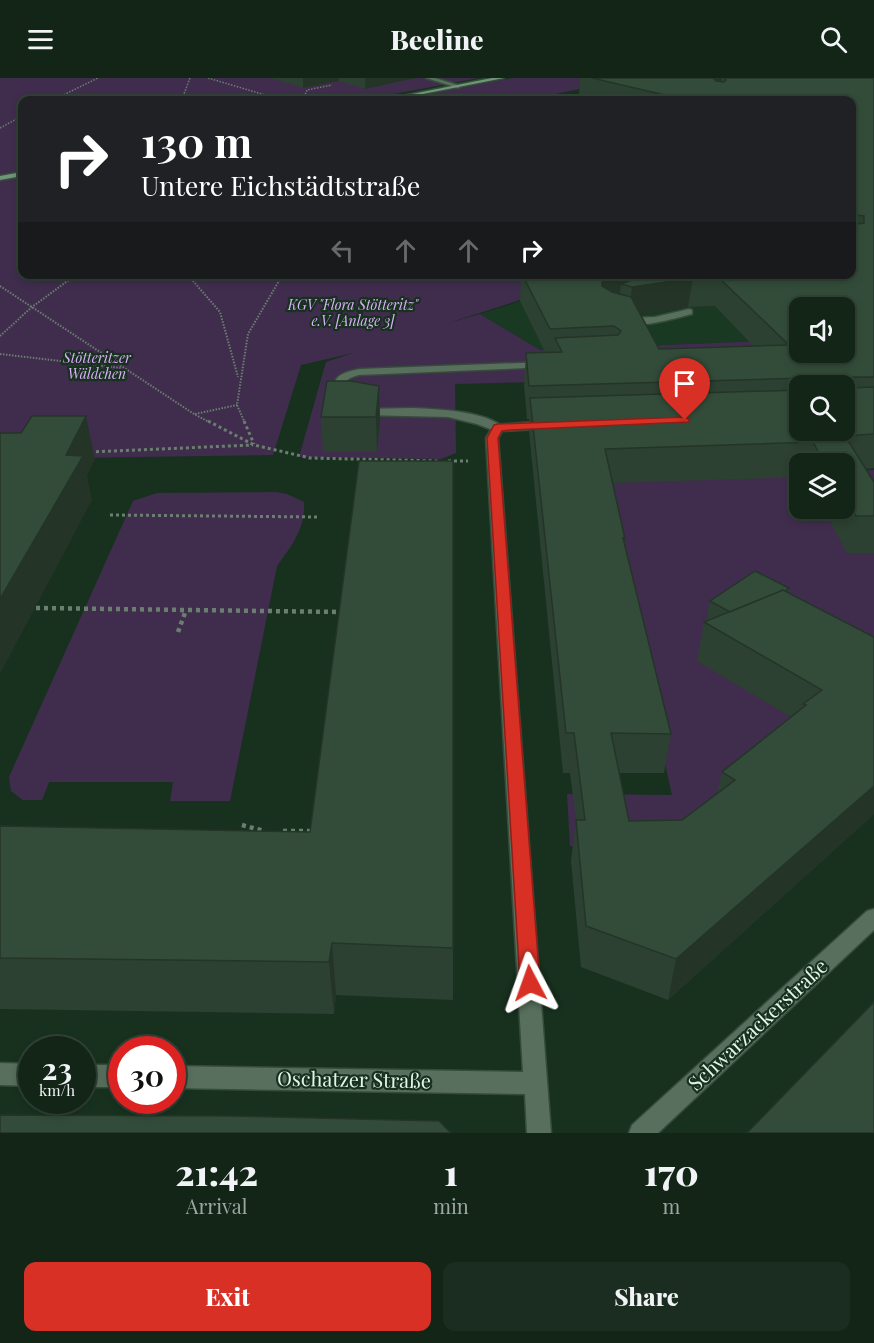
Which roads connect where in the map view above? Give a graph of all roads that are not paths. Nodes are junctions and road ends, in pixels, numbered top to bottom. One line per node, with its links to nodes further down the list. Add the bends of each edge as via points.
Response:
1 (429, 78): 3 (street)
2 (501, 78): 3 (street)
3 (458, 86): 4 (street)
4 (406, 96)
5 (18, 175): 6 (street)
6 (0, 178)
7 (689, 312): 8 (street, via 655,320)
8 (614, 318)
9 (551, 364): 11 (street, via 359,372 339,381 336,400 358,412 459,414)
10 (560, 424): 11 (street)
11 (498, 428): 16 (street, via 492,438)
12 (874, 917): 18 (street, Schwarzackerstraße)
13 (0, 1074): 14 (street)
14 (18, 1075)
15 (186, 1077): 16 (street, Oschatzer Straße)
16 (536, 1083): 17 (street)
17 (540, 1133)
18 (641, 1133)

